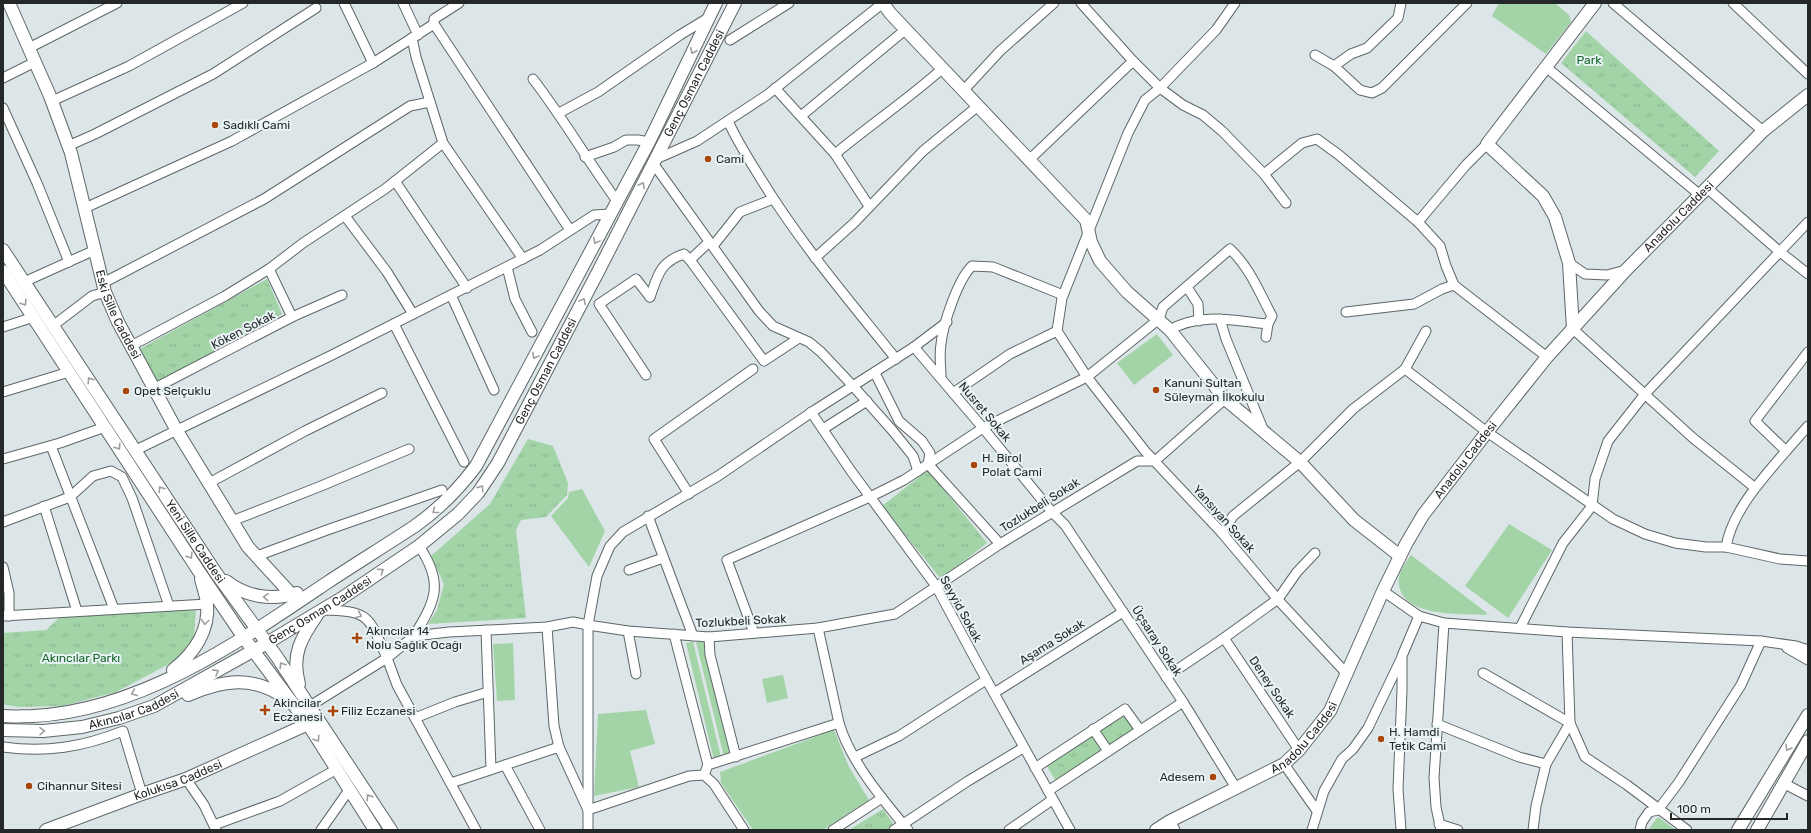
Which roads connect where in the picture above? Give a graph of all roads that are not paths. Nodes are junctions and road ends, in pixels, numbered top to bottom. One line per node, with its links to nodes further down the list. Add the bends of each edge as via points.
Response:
1 (9, 3): 25 (main road, Eski Sille Caddesi)
2 (117, 3): 25 (street)
3 (243, 3): 40 (street, via 129,66)
4 (344, 3): 29 (street)
5 (403, 3): 23 (street)
6 (459, 3): 21 (street, via 439,15)
7 (716, 3): 20 (main road, Genç Osman Caddesi)
8 (735, 3): 55 (main road, Genç Osman Caddesi)
9 (790, 3): 24 (street)
10 (883, 3): 22 (main road); 36 (street)
11 (1054, 3): 38 (street, via 1000,51)
12 (1081, 3): 27 (street)
13 (1235, 3): 37 (street, via 1216,30)
14 (1401, 3): 30 (street, via 1398,18 1367,48 1351,54)
15 (1467, 3): 30 (street, via 1382,88 1372,93 1360,90)
16 (1595, 3): 31 (main road)
17 (1613, 3): 47 (street)
18 (1733, 3): 33 (street)
19 (316, 8): 51 (street, via 213,74)
20 (708, 18): 44 (street, via 598,92); 48 (main road, Genç Osman Caddesi, one-way to 48)
21 (434, 24): 23 (street); 68 (street)
22 (905, 30): 32 (main road); 45 (street)
23 (415, 36): 29 (street); 41 (street, via 416,57)
24 (730, 40)
25 (29, 48): 28 (main road, Eski Sille Caddesi)
26 (1315, 54): 30 (street)
27 (1133, 61): 37 (street); 54 (street)
28 (35, 62): 34 (street); 40 (main road, Eski Sille Caddesi)
29 (373, 63): 63 (street, via 232,141)
30 (1334, 66)
31 (1546, 67): 50 (main road); 58 (street)
32 (942, 69): 38 (main road); 52 (street)
33 (1808, 74)
34 (3, 78)
35 (532, 79): 44 (street)
36 (775, 88): 45 (street); 46 (street)
37 (1160, 88): 56 (street, via 1183,105 1203,115); 69 (street, via 1145,100 1128,132)
38 (963, 91): 42 (main road)
39 (1808, 95): 47 (main road, Anadolu Caddesi)
40 (52, 101): 51 (main road, Eski Sille Caddesi)
41 (430, 102): 49 (street); 87 (street, via 410,106 264,199)
42 (978, 106): 54 (main road); 62 (street, via 923,151)
43 (3, 108): 77 (street)
44 (558, 113): 53 (street)
45 (801, 116): 52 (street)
46 (728, 121): 55 (street); 59 (street)
47 (1763, 131): 58 (main road, Anadolu Caddesi)
48 (649, 142): 53 (street, via 626,140); 60 (main road, Genç Osman Caddesi)
49 (443, 143): 57 (street); 75 (street)
50 (1487, 144): 66 (street); 78 (main road, via 1543,196 1555,217)
51 (68, 146): 63 (main road, Eski Sille Caddesi)
52 (835, 154): 62 (street)
53 (585, 157): 60 (street)
54 (1029, 160): 69 (main road, via 1086,220)
55 (654, 162): 70 (street); 164 (main road, Genç Osman Caddesi, one-way to 55, via 458,514 478,493 498,463)
56 (1264, 174): 61 (street); 66 (street, via 1302,143 1317,140 1339,155)
57 (395, 181): 65 (street); 88 (street)
58 (1704, 191): 73 (street); 81 (main road, Anadolu Caddesi)
59 (773, 199): 70 (street, via 740,212); 74 (street)
60 (618, 200): 64 (main road, Genç Osman Caddesi)
61 (1286, 203)
62 (869, 206): 74 (street)
63 (85, 208): 72 (main road, Eski Sille Caddesi)
64 (610, 214): 68 (street, via 594,215); 175 (main road, Genç Osman Caddesi, one-way to 175, via 476,466 459,489 415,526)
65 (344, 216): 80 (street, via 304,242); 93 (street, via 388,272)
66 (1418, 222): 85 (street, via 1440,246)
67 (1808, 222): 73 (street)
68 (570, 230): 75 (street)
69 (1089, 231): 91 (street); 96 (main road, via 1100,261 1126,292)
70 (711, 244): 76 (street); 110 (street, via 759,311 773,326)
71 (3, 250): 84 (main road, Yeni Sille Caddesi)
72 (95, 250): 77 (street); 87 (main road, Eski Sille Caddesi)
73 (1779, 251): 83 (street); 129 (street)
74 (815, 258): 115 (street)
75 (523, 259): 79 (street)
76 (690, 260): 110 (street, via 764,361); 120 (street, via 684,254 674,258 660,270 650,297 636,279 599,304)
77 (69, 262): 84 (street)
78 (1569, 263): 81 (street, via 1585,274 1607,275); 104 (main road)
79 (507, 267): 88 (street); 108 (street, via 515,299)
80 (270, 269): 94 (street); 111 (street)
81 (1626, 270): 104 (main road, Anadolu Caddesi)
82 (3, 271): 95 (main road, Yeni Sille Caddesi, one-way to 95)
83 (1808, 274)
84 (24, 282): 102 (main road, Yeni Sille Caddesi)
85 (1454, 285): 92 (street, via 1414,304); 114 (street)
86 (1187, 287): 96 (street, via 1163,307); 98 (street, via 1198,304); 101 (street, via 1230,249 1257,284 1272,316)
87 (104, 288): 102 (street); 111 (main road, Eski Sille Caddesi)
88 (466, 288): 90 (street)
89 (342, 295): 94 (street, Köken Sokak)
90 (451, 295): 93 (street); 125 (street)
91 (1063, 295): 99 (street, via 993,268 972,266 964,273); 106 (street)
92 (1346, 312)
93 (413, 314): 100 (street)
94 (292, 317): 124 (street, Köken Sokak)
95 (34, 318): 103 (street); 118 (main road, Yeni Sille Caddesi)
96 (1160, 319): 105 (main road); 121 (street)
97 (1220, 319): 98 (street); 101 (street); 137 (street)
98 (1199, 321): 105 (street, via 1182,323)
99 (947, 322): 112 (street); 122 (street, via 941,344)
100 (394, 324): 138 (street); 146 (street)
101 (1268, 324): 109 (street)
102 (54, 325): 142 (main road, Yeni Sille Caddesi, one-way to 102)
103 (3, 327)
104 (1573, 328): 114 (main road, Anadolu Caddesi); 129 (street)
105 (1170, 330): 130 (main road)
106 (1057, 331): 121 (street, Yansıyan Sokak); 127 (street, via 1010,354)
107 (1426, 331): 116 (street)
108 (532, 332)
109 (1266, 337)
110 (798, 338): 123 (street, via 809,342)
111 (131, 346): 124 (main road, Eski Sille Caddesi)
112 (914, 347): 115 (street); 122 (street, Nusret Sokak)
113 (1808, 352): 143 (street, via 1755,421)
114 (1547, 357): 139 (main road, Anadolu Caddesi)
115 (896, 358): 119 (street)
116 (1405, 368): 139 (street); 147 (street, via 1353,408)
117 (753, 369): 153 (street, via 654,439)
118 (69, 372): 126 (street); 133 (main road, Yeni Sille Caddesi)
119 (875, 373): 123 (street); 148 (street, via 899,421 930,453)
120 (646, 375)
121 (1087, 377): 135 (street); 145 (street, Yansıyan Sokak)
122 (941, 378): 127 (street, Nusret Sokak)
123 (854, 386): 131 (street); 132 (street)
124 (155, 388): 138 (main road, Eski Sille Caddesi)
125 (494, 390)
126 (3, 392)
127 (953, 393): 135 (street, Nusret Sokak)
128 (382, 394): 150 (street, via 305,431)
129 (1646, 394): 151 (street, via 1693,438); 157 (street, via 1608,441 1595,479)
130 (1225, 399): 137 (main road); 145 (street)
131 (867, 401): 136 (street); 149 (street, via 913,456)
132 (811, 412): 136 (street, Seyyid Sokak); 153 (street)
133 (105, 426): 140 (street); 172 (main road, Yeni Sille Caddesi, one-way to 172)
134 (1808, 426): 143 (street)
135 (983, 428): 148 (street); 158 (street, Nusret Sokak)
136 (823, 429): 155 (street, Seyyid Sokak)
137 (1263, 429): 147 (main road)
138 (177, 430): 142 (street); 150 (main road, Eski Sille Caddesi)
139 (1487, 432): 157 (street); 168 (main road, Anadolu Caddesi, via 1423,515)
140 (51, 446): 144 (street); 154 (street)
141 (409, 449): 161 (street)
142 (136, 450): 174 (main road, Yeni Sille Caddesi, one-way to 142)
143 (1786, 451): 151 (street)
144 (3, 459)
145 (1155, 461): 158 (street, Tozlukbeli Sokak, via 1137,461); 162 (street, Yansıyan Sokak)
146 (464, 462)
147 (1300, 462): 162 (street, via 1233,516); 168 (main road, via 1354,520)
148 (928, 464): 149 (street); 163 (street)
149 (918, 471): 155 (street)
150 (209, 483): 161 (main road, Eski Sille Caddesi)
151 (1754, 487): 165 (street, via 1728,533)
152 (442, 490): 167 (street)
153 (689, 494): 159 (street)
154 (70, 496): 156 (street); 181 (street, via 93,476 111,471 122,477 135,504); 182 (street)
155 (870, 497): 176 (street, Seyyid Sokak); 197 (street, via 727,560)
156 (44, 506): 160 (street); 184 (street)
157 (1592, 506): 165 (street, via 1645,534 1675,543); 192 (street, via 1563,543)
158 (1052, 512): 163 (street, Tozlukbeli Sokak); 185 (street, Üçsaray Sokak, via 1065,525)
159 (648, 516): 169 (street); 189 (street, via 623,532 610,546 597,576)
160 (3, 522)
161 (232, 522): 167 (main road, Eski Sille Caddesi)
162 (1222, 533): 179 (street, Yansıyan Sokak)
163 (1000, 544): 176 (street, Tozlukbeli Sokak)
164 (419, 546): 183 (main road, Genç Osman Caddesi, one-way to 164); 199 (street, via 432,569 435,586 430,610)
165 (1726, 547): 170 (street, via 1780,559)
166 (1315, 552): 179 (street)
167 (257, 556): 178 (main road, Eski Sille Caddesi)
168 (1400, 556): 177 (main road, Anadolu Caddesi)
169 (663, 558): 173 (street); 200 (street)
170 (1808, 561)
171 (3, 567): 186 (street, via 9,593)
172 (198, 570): 180 (main road); 202 (main road, Yeni Sille Caddesi)
173 (629, 570)
174 (216, 573): 178 (main road, one-way to 174, via 260,597 246,593); 193 (main road, Yeni Sille Caddesi)
175 (330, 581): 178 (main road); 193 (main road, Genç Osman Caddesi)
176 (936, 586): 191 (street, Tozlukbeli Sokak, via 895,614); 216 (street, Seyyid Sokak)
177 (1383, 591): 187 (street); 214 (main road, Anadolu Caddesi)
178 (292, 595)
179 (1278, 599): 203 (street); 214 (street, Yansıyan Sokak)
180 (207, 604): 181 (street); 217 (main road, one-way to 217, via 204,629 197,646 186,660)
181 (169, 606): 182 (street)
182 (114, 609): 184 (street)
183 (321, 610): 205 (main road, Genç Osman Caddesi); 210 (street, one-way to 210, via 362,614 371,623); 220 (main road, via 297,651 296,671)
184 (77, 612): 186 (street)
185 (1123, 612): 215 (street, Üçsaray Sokak); 219 (street, Aşama Sokak)
186 (6, 616)
187 (1419, 616): 188 (street); 209 (street)
188 (1444, 623): 192 (street); 230 (street)
189 (588, 625): 190 (street, Tozlukbeli Sokak, via 573,622); 195 (street, Tozlukbeli Sokak); 261 (street)
190 (547, 627): 194 (street, Tozlukbeli Sokak); 236 (street, via 554,726)
191 (818, 628): 197 (street, Tozlukbeli Sokak); 228 (street)
192 (1520, 628): 196 (street)
193 (258, 629): 202 (main road, Genç Osman Caddesi); 205 (main road, Yeni Sille Caddesi)
194 (486, 630): 199 (street, Tozlukbeli Sokak); 218 (street)
195 (628, 630): 198 (street, Tozlukbeli Sokak); 213 (street)
196 (1567, 632): 204 (street); 231 (street)
197 (754, 633): 201 (street, Tozlukbeli Sokak)
198 (674, 634): 200 (street, Tozlukbeli Sokak); 246 (street)
199 (414, 636): 210 (street)
200 (693, 636): 201 (street, Tozlukbeli Sokak)
201 (709, 637): 241 (street, via 710,655)
202 (244, 638): 208 (main road, Yeni Sille Caddesi); 217 (main road, Akıncılar Caddesi)
203 (1224, 638): 215 (street); 239 (street, Deney Sokak)
204 (1761, 641): 206 (street); 262 (street, via 1741,685 1679,782)
205 (267, 643): 208 (main road, Genç Osman Caddesi); 220 (main road, Yeni Sille Caddesi, one-way to 205)
206 (1777, 643): 207 (street); 211 (street)
207 (1808, 650)
208 (253, 651): 222 (main road, Akıncılar Caddesi, one-way to 208); 223 (main road, Yeni Sille Caddesi)
209 (1402, 656): 263 (street, via 1368,728 1353,749 1342,759 1324,791); 264 (street)
210 (387, 658): 224 (street); 227 (street, via 397,686)
211 (1808, 660)
212 (1483, 673): 231 (street)
213 (636, 674)
214 (1347, 674): 239 (main road, Anadolu Caddesi, via 1330,711)
215 (1166, 677): 221 (street, Üçsaray Sokak)
216 (986, 680): 219 (street, Seyyid Sokak); 242 (street, via 899,736)
217 (156, 684): 226 (main road, Akıncılar Caddesi, one-way to 226, via 119,700 59,715)
218 (488, 692): 227 (street); 249 (street)
219 (994, 693): 238 (street, Seyyid Sokak)
220 (302, 695): 224 (main road, Yeni Sille Caddesi)
221 (1183, 702): 234 (street); 254 (street, Üçsaray Sokak)
222 (154, 706): 223 (main road, via 170,703 216,684 238,681 265,687); 233 (main road, Akıncılar Caddesi, one-way to 222, via 42,731 82,727)
223 (295, 706): 229 (main road, Yeni Sille Caddesi)
224 (310, 706): 273 (main road, Yeni Sille Caddesi, one-way to 224)
225 (1808, 715): 290 (main road, one-way to 290)
226 (3, 716)
227 (415, 718): 252 (street)
228 (839, 723): 241 (street); 242 (street, via 844,740)
229 (308, 724): 248 (main road, Yeni Sille Caddesi, one-way to 248); 251 (main road, Kolukısa Caddesi)
230 (1437, 724): 244 (street, via 1519,757); 267 (street, via 1434,778)
231 (1570, 724): 244 (street); 262 (street, via 1585,757 1627,785)
232 (1094, 729): 234 (street, via 1125,708); 240 (street); 247 (street)
233 (3, 730)
234 (1140, 730): 240 (street)
235 (1808, 741): 253 (main road)
236 (559, 747): 245 (street); 261 (street)
237 (3, 748): 256 (street, via 28,751 78,746 123,731)
238 (1023, 748): 247 (street, Seyyid Sokak); 266 (street)
239 (1299, 750): 243 (main road, Anadolu Caddesi)
240 (1108, 751): 255 (street)
241 (736, 757): 246 (street)
242 (855, 757): 259 (street)
243 (1284, 764): 254 (main road, Anadolu Caddesi); 263 (street)
244 (1546, 764): 287 (street)
245 (505, 765): 249 (street); 275 (street)
246 (708, 765): 250 (street)
247 (1035, 768): 255 (street, Seyyid Sokak)
248 (336, 769): 257 (main road, Yeni Sille Caddesi); 268 (street, via 280,801)
249 (490, 769): 252 (street)
250 (704, 775): 261 (street, via 688,776); 277 (street, via 714,784)
251 (186, 779): 256 (main road, Kolukısa Caddesi); 268 (street, via 204,805)
252 (451, 783): 274 (street)
253 (1783, 783): 258 (street); 291 (main road)
254 (1236, 788): 265 (main road, Anadolu Caddesi)
255 (1048, 791): 260 (street, Seyyid Sokak)
256 (142, 794): 269 (main road, Kolukısa Caddesi)
257 (350, 794): 270 (street); 271 (street); 272 (main road, Yeni Sille Caddesi)
258 (1808, 796)
259 (882, 798): 266 (street); 278 (street)
260 (1052, 800): 280 (street); 281 (street, Seyyid Sokak)
261 (588, 810): 276 (street)
262 (1658, 810): 288 (street, via 1649,812); 289 (street)
263 (1317, 811): 283 (street)
264 (1399, 817): 284 (street); 285 (street)
265 (1173, 826): 282 (main road, Anadolu Caddesi)
266 (905, 827): 279 (street)
267 (1440, 827): 286 (street)
268 (215, 828)
269 (46, 830)
270 (321, 830)
271 (371, 830)
272 (375, 830)
273 (391, 830)
274 (476, 830)
275 (540, 830)
276 (588, 830)
277 (744, 830)
278 (833, 830)
279 (894, 830)
280 (1009, 830)
281 (1070, 830)
282 (1156, 830)
283 (1312, 830)
284 (1393, 830)
285 (1401, 830)
286 (1458, 830)
287 (1533, 830)
288 (1640, 830)
289 (1687, 830)
290 (1738, 830)
291 (1757, 830)

